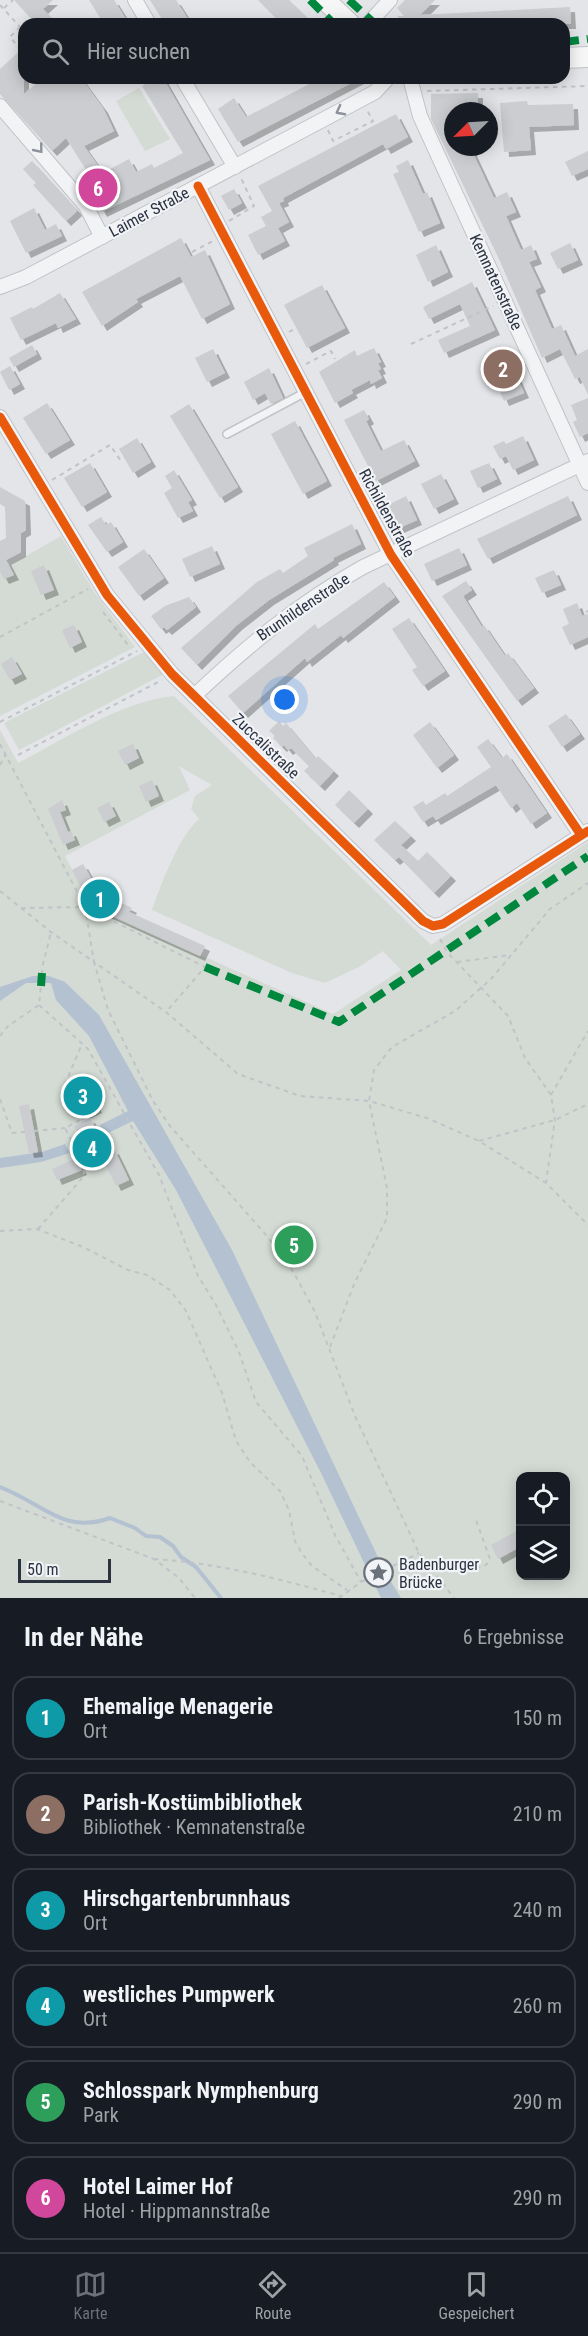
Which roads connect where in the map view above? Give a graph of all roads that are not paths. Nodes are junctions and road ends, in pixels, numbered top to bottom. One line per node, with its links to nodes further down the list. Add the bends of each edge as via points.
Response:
1 (135, 0): 4 (street)
2 (326, 0): 5 (main road)
3 (390, 0): 6 (street)
4 (146, 18)
5 (344, 18)
6 (374, 18)
7 (588, 57): 8 (main road)
8 (570, 58)
9 (186, 84): 13 (street)
10 (382, 84): 13 (street, Laimer Straße, one-way to 13, via 375,92)
11 (412, 84): 20 (street, Kemnatenstraße, via 420,116)
12 (0, 106): 15 (street, one-way to 15, via 86,206)
13 (235, 167): 14 (street, Laimer Straße)
14 (198, 186): 15 (street, Laimer Straße); 17 (street, Richildenstraße)
15 (102, 237): 16 (street, Laimer Straße)
16 (0, 287)
17 (304, 393): 19 (lane); 22 (street, Richildenstraße)
18 (0, 417): 23 (street, Zuccalistraße, via 107,595)
19 (227, 434)
20 (584, 463): 21 (street, Kemnatenstraße); 22 (street, Brunhildenstraße)
21 (588, 483)
22 (391, 555): 23 (street, Brunhildenstraße, via 302,604 251,642); 24 (street, Richildenstraße)
23 (194, 696): 24 (street, Zuccalistraße, via 423,921 433,926 443,924)
24 (585, 833)

